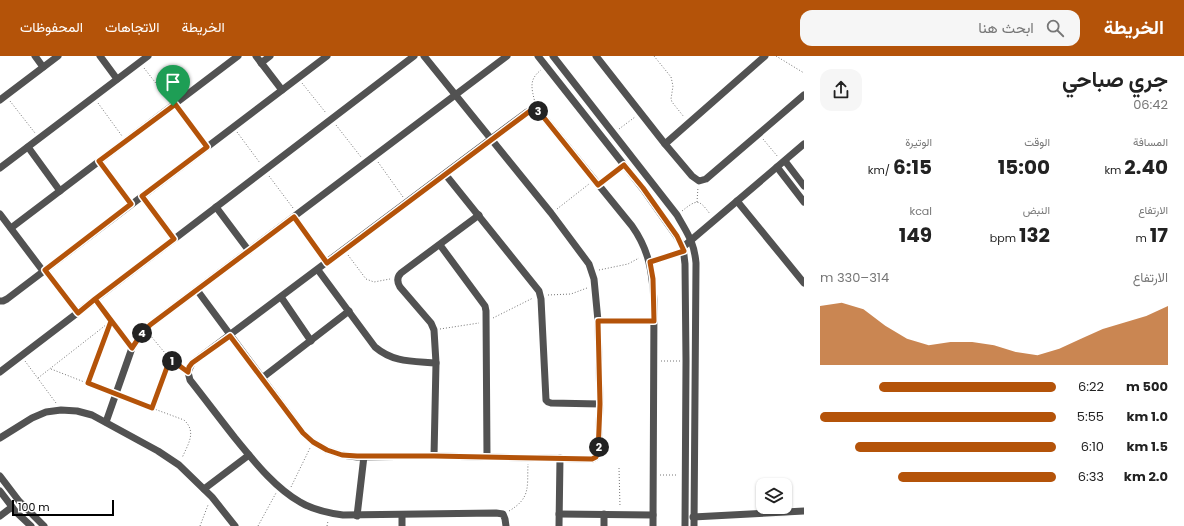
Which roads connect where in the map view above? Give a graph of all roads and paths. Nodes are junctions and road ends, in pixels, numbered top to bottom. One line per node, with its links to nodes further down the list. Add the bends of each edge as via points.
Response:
1 (35, 56): 21 (street)
2 (58, 56): 21 (street)
3 (100, 56): 23 (street)
4 (148, 56): 18 (street)
5 (238, 56): 29 (street)
6 (256, 56): 19 (street)
7 (270, 56): 19 (street)
8 (326, 56): 24 (street)
9 (414, 56): 58 (street)
10 (424, 56): 25 (street)
11 (507, 56): 25 (street)
12 (538, 56): 20 (street)
13 (553, 56): 33 (street)
14 (596, 56): 31 (street)
15 (654, 56): 32 (path, via 671,77 672,102)
16 (766, 56): 32 (street)
17 (776, 56): 22 (path)
18 (140, 62): 23 (street); 29 (path)
19 (261, 63): 24 (street)
20 (546, 66): 30 (path, via 532,80); 45 (street)
21 (43, 67): 28 (street)
22 (804, 72)
23 (117, 79): 27 (street)
24 (282, 90): 41 (street)
25 (456, 95): 36 (street); 42 (street)
26 (804, 95): 34 (street)
27 (94, 97): 35 (street); 37 (path)
28 (3, 98): 35 (path)
29 (174, 105): 37 (street); 41 (path)
30 (536, 110): 36 (street, via 527,112); 49 (street)
31 (641, 113): 33 (path); 38 (street)
32 (689, 124): 38 (street)
33 (614, 133): 62 (street)
34 (759, 134): 44 (path); 48 (street, via 706,179)
35 (38, 139): 40 (street)
36 (491, 139): 47 (street); 59 (street)
37 (126, 141): 43 (street)
38 (665, 144): 48 (street, via 692,176)
39 (804, 144): 44 (street)
40 (28, 147): 46 (street); 51 (street)
41 (207, 147): 52 (street)
42 (374, 156): 54 (path); 63 (street)
43 (99, 161): 51 (street); 57 (path)
44 (782, 163): 50 (street); 53 (street); 56 (street)
45 (624, 165): 49 (path); 69 (street, via 677,236)
46 (0, 168)
47 (446, 174): 54 (street); 61 (street)
48 (699, 180): 55 (path)
49 (596, 182): 59 (path); 72 (street, via 638,235)
50 (804, 186)
51 (60, 191): 65 (street)
52 (142, 196): 57 (street); 66 (street)
53 (737, 201): 64 (street); 79 (street)
54 (406, 202): 70 (street)
55 (697, 202): 62 (path); 64 (path, via 702,204)
56 (804, 202)
57 (131, 204): 75 (street)
58 (216, 207): 66 (street); 71 (street)
59 (550, 213): 77 (street, via 585,257)
60 (0, 214): 65 (street)
61 (479, 215): 68 (street); 82 (street, via 536,286)
62 (677, 215): 67 (street)
63 (294, 217): 71 (street); 74 (path)
64 (715, 220): 67 (street)
65 (11, 228): 75 (street)
66 (174, 239): 84 (street)
67 (692, 240): 69 (street); 141 (street, via 696,263)
68 (440, 245): 78 (street, via 401,273); 89 (street, via 484,306)
69 (683, 249): 73 (path); 99 (street)
70 (344, 250): 74 (street); 78 (path, via 370,281)
71 (249, 251): 81 (street)
72 (647, 253): 73 (street); 77 (path, via 628,264)
73 (650, 262): 91 (street)
74 (327, 263): 76 (street)
75 (44, 270): 85 (street); 87 (path)
76 (318, 270): 83 (street); 86 (street)
77 (592, 272): 80 (street)
78 (398, 278): 93 (street, via 400,287)
79 (804, 284)
80 (595, 286): 82 (path, via 571,294); 90 (street)
81 (197, 290): 92 (street); 94 (street)
82 (541, 296): 89 (path); 109 (street, via 546,400 551,403)
83 (281, 297): 94 (street); 95 (street)
84 (95, 299): 87 (street); 88 (path)
85 (0, 301)
86 (349, 311): 95 (street); 101 (street, via 383,354 401,360)
87 (78, 313): 97 (street)
88 (111, 321): 96 (path); 102 (path); 107 (path)
89 (487, 321): 93 (path); 118 (street)
90 (598, 321): 91 (street); 109 (street)
91 (654, 321): 100 (street)
92 (146, 330): 96 (street); 98 (path)
93 (434, 330): 101 (street)
94 (230, 336): 104 (street, via 192,363); 106 (street)
95 (311, 341): 106 (street)
96 (132, 348): 108 (street)
97 (22, 356): 103 (street); 105 (path)
98 (170, 359): 104 (path); 110 (path)
99 (686, 361): 100 (path); 124 (street)
100 (653, 362): 123 (street)
101 (436, 363): 117 (street)
102 (50, 369): 105 (path); 107 (path)
103 (0, 372)
104 (188, 372): 115 (street, via 190,380)
105 (38, 378): 111 (path)
106 (262, 378): 114 (street, via 303,433)
107 (88, 383): 108 (path)
108 (116, 394): 110 (path); 112 (street)
109 (600, 404): 120 (street, via 596,457)
110 (152, 408): 121 (path, via 184,420 192,431)
111 (61, 410): 112 (street, via 92,415); 113 (street, via 46,412 32,418)
112 (106, 422): 121 (street)
113 (0, 438)
114 (313, 442): 116 (street, via 342,455); 129 (path)
115 (249, 455): 126 (street); 127 (street)
116 (364, 456): 117 (street); 140 (street)
117 (434, 456): 118 (street)
118 (487, 457): 119 (street)
119 (528, 458): 120 (street); 133 (path, via 525,497 518,506)
120 (560, 458): 134 (street)
121 (179, 465): 127 (street)
122 (619, 468): 137 (path)
123 (653, 475): 124 (path); 138 (street)
124 (685, 475): 152 (street)
125 (0, 476): 143 (street, via 19,501)
126 (278, 487): 129 (street); 146 (path)
127 (204, 489): 130 (street)
128 (0, 491): 131 (street)
129 (288, 494): 140 (street, via 314,509)
130 (212, 497): 144 (path); 145 (street)
131 (12, 507): 139 (street); 142 (street)
132 (804, 511): 141 (street)
133 (503, 514): 136 (street); 148 (street)
134 (559, 514): 135 (street); 149 (street)
135 (604, 514): 137 (street); 150 (street)
136 (402, 515): 140 (street); 147 (street)
137 (620, 515): 138 (street)
138 (653, 515): 151 (street)
139 (0, 516)
140 (357, 516)
141 (693, 516): 153 (street)
142 (31, 526)
143 (44, 526)
144 (200, 526)
145 (234, 526)
146 (258, 526)
147 (402, 526)
148 (506, 526)
149 (559, 526)
150 (604, 526)
151 (653, 526)
152 (686, 526)
153 (694, 526)

